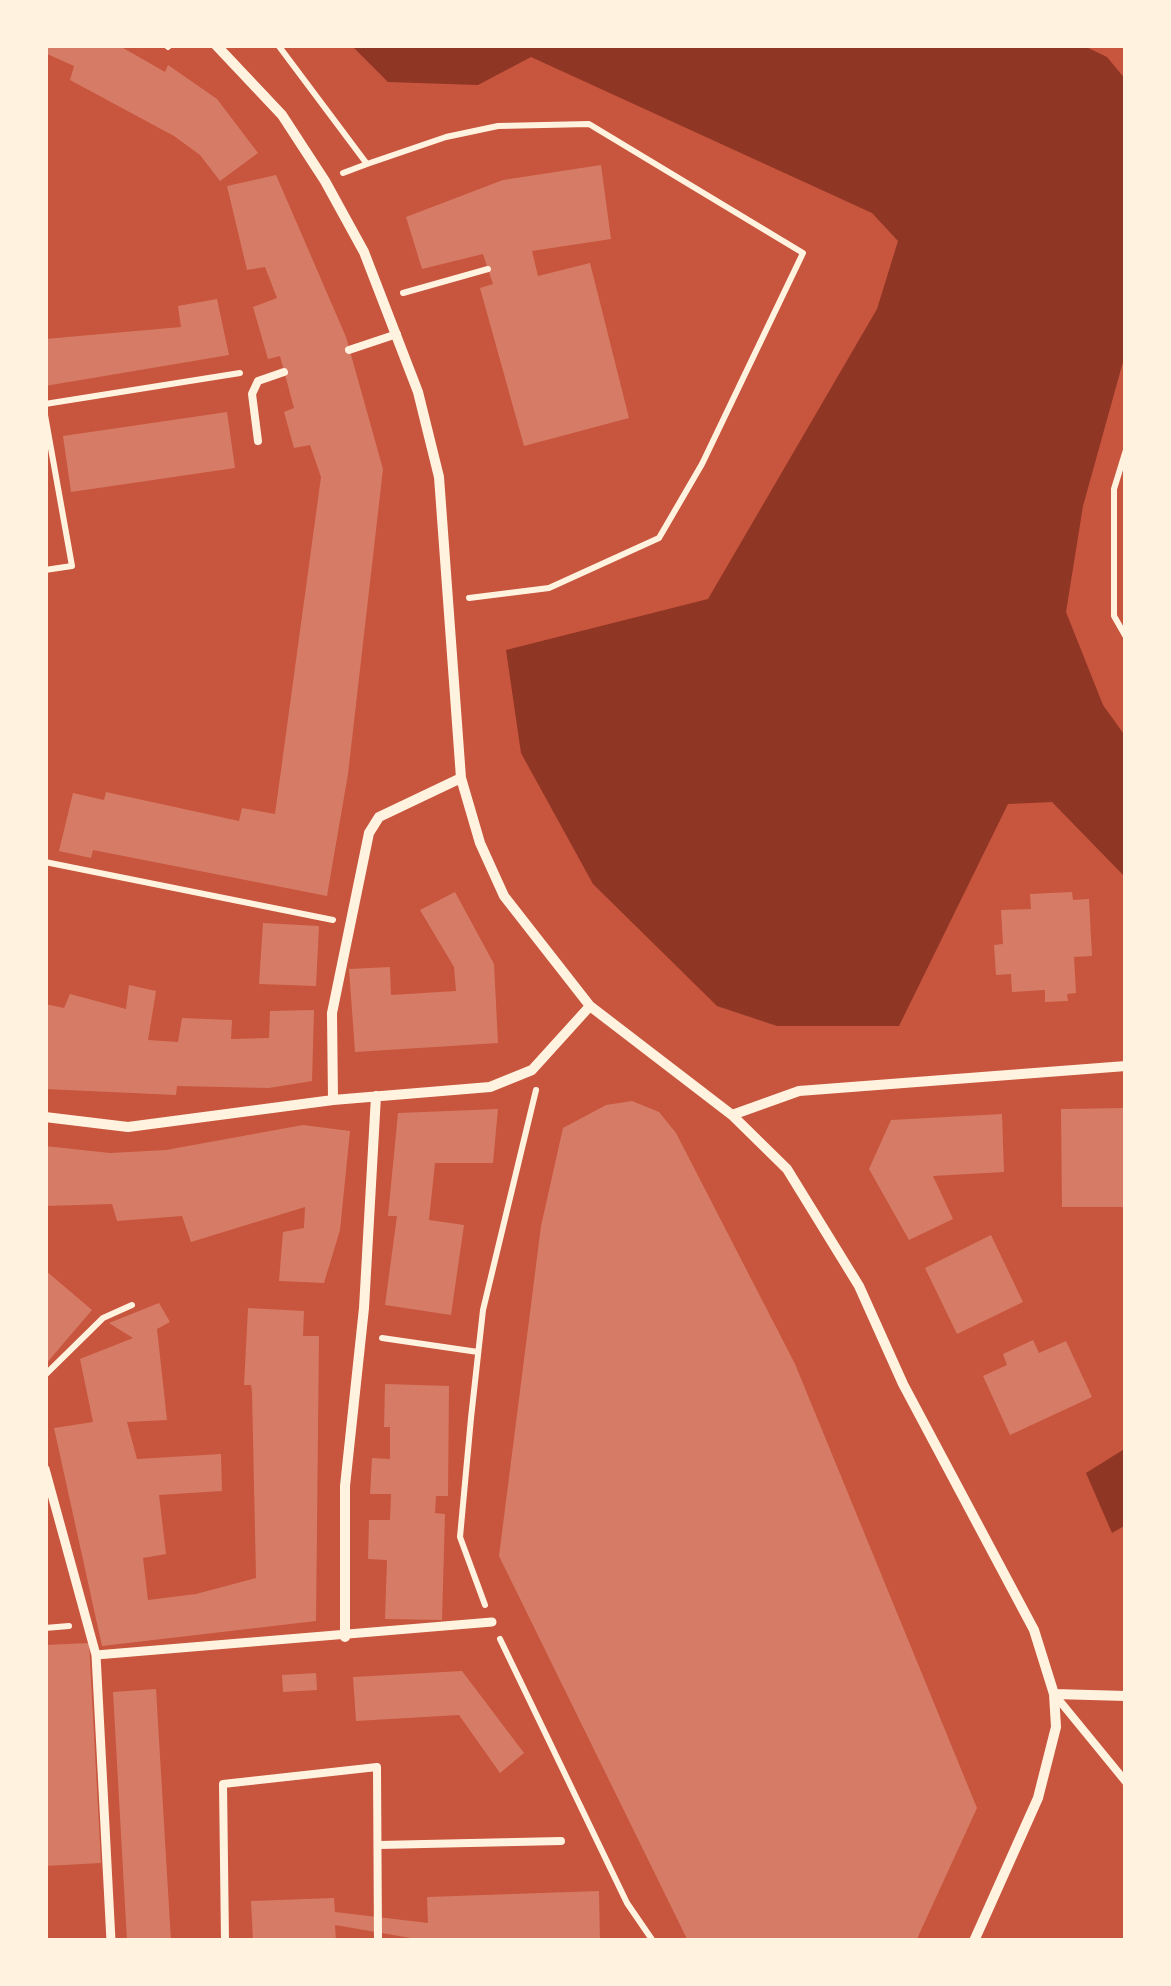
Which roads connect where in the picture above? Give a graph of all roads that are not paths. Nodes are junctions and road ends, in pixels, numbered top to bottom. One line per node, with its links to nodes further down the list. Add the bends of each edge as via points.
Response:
1 (216, 45): 2 (street, via 282,115 325,181 364,252)
2 (397, 334): 3 (lane); 6 (street, via 434,445)
3 (349, 350)
4 (284, 372): 5 (lane, via 258,381 252,394)
5 (258, 441)
6 (461, 778): 7 (street, via 504,896); 10 (street, via 379,817 370,834 332,1013)
7 (590, 1006): 9 (street, via 532,1070 490,1087); 11 (street)
8 (1126, 1066): 11 (street, via 799,1091)
9 (376, 1096): 10 (street); 15 (street, via 345,1486)
10 (334, 1100): 12 (street, via 128,1127)
11 (732, 1115): 17 (street, via 787,1169 825,1224 1034,1630)
12 (45, 1116)
13 (45, 1469): 16 (street)
14 (492, 1622): 15 (street)
15 (345, 1637): 16 (street)
16 (96, 1654): 22 (street)
17 (1054, 1694): 18 (street); 19 (lane); 25 (street, via 1056,1727 1038,1798)
18 (1126, 1696)
19 (1126, 1782)
20 (561, 1841): 21 (lane)
21 (379, 1845): 23 (lane, via 377,1767 223,1784); 24 (lane)
22 (111, 1941)
23 (225, 1941)
24 (378, 1941)
25 (974, 1941)

